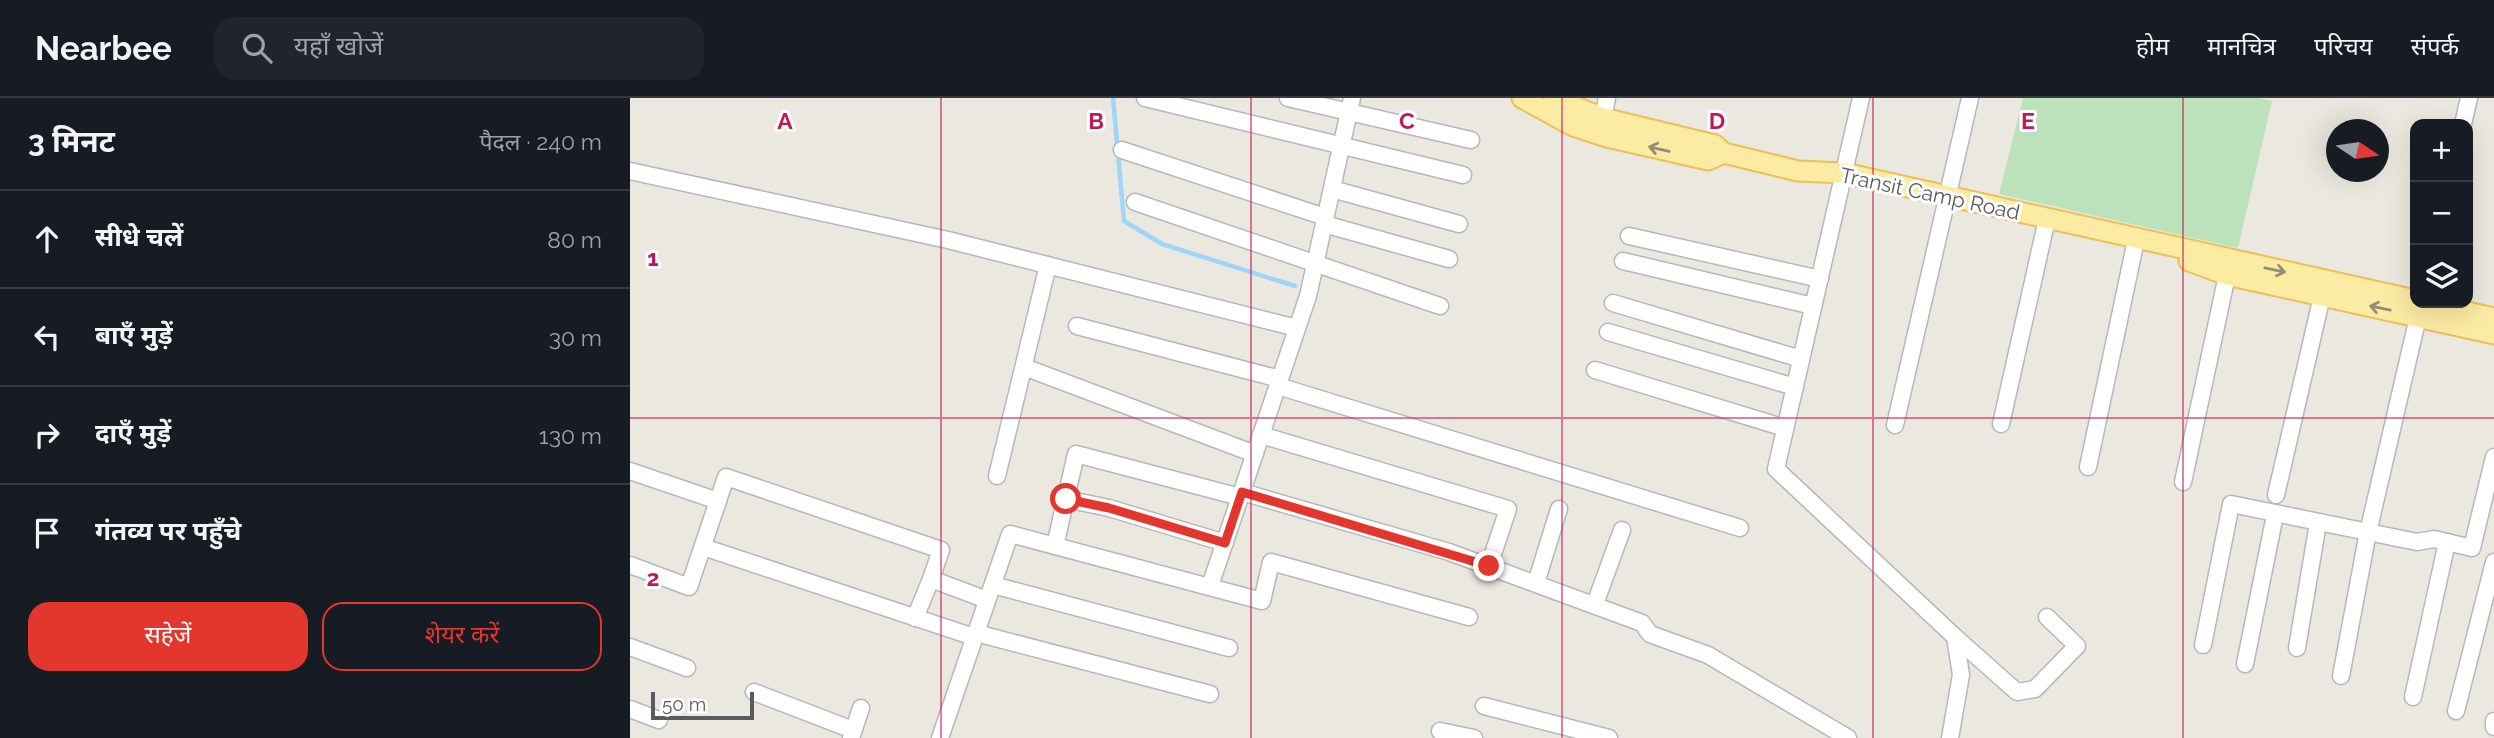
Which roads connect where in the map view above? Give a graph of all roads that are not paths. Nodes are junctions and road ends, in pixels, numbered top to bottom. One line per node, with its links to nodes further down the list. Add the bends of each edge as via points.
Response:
1 (1145, 98): 13 (street)
2 (1288, 98): 9 (street)
3 (1522, 98): 11 (main road, Transit Camp Road)
4 (1607, 98): 11 (street)
5 (1861, 98): 16 (street)
6 (1970, 98): 19 (street)
7 (2469, 98): 10 (street)
8 (1556, 99): 11 (main road, Transit Camp Road)
9 (1350, 104): 12 (street); 13 (street)
10 (2464, 119)
11 (1594, 120): 16 (main road, Transit Camp Road, via 1715,145 1724,153 1798,172)
12 (1471, 139)
13 (1341, 145): 17 (street); 18 (street)
14 (1122, 150): 22 (street)
15 (630, 171): 29 (street)
16 (1844, 173): 19 (main road, Transit Camp Road); 31 (street)
17 (1463, 175)
18 (1332, 189): 22 (street); 23 (street)
19 (1948, 197): 21 (main road, Transit Camp Road); 51 (street)
20 (1135, 202): 28 (street)
21 (2047, 219): 25 (main road, Transit Camp Road); 50 (street)
22 (1325, 220): 26 (street); 28 (street)
23 (1460, 224)
24 (1629, 236): 31 (street)
25 (2136, 240): 30 (main road, Transit Camp Road); 56 (street)
26 (1449, 259)
27 (1623, 261): 36 (street)
28 (1315, 264): 35 (street); 42 (street)
29 (1048, 265): 42 (street); 46 (street)
30 (2228, 268): 32 (main road, Transit Camp Road); 59 (street)
31 (1820, 279): 36 (street)
32 (2323, 288): 34 (main road, Transit Camp Road); 61 (street)
33 (1614, 303): 45 (street)
34 (2410, 304)
35 (1440, 306)
36 (1813, 306): 45 (street)
37 (2420, 308): 68 (street)
38 (2425, 308): 44 (main road, Transit Camp Road)
39 (2433, 308): 40 (main road, Transit Camp Road)
40 (2494, 317)
41 (1077, 326): 48 (street)
42 (1297, 328): 48 (street)
43 (1608, 332): 49 (street)
44 (2494, 334)
45 (1801, 359): 49 (street)
46 (1024, 367): 54 (street); 58 (street)
47 (1595, 370): 52 (street)
48 (1279, 382): 53 (street); 67 (street)
49 (1795, 387): 52 (street)
50 (2001, 424)
51 (1895, 425)
52 (1785, 428): 87 (street, via 1776,468)
53 (1261, 435): 54 (street); 77 (street, via 1508,509)
54 (1255, 454): 60 (street)
55 (2494, 457): 74 (street)
56 (2088, 467)
57 (630, 471): 63 (street)
58 (997, 476)
59 (2183, 482)
60 (1241, 494): 62 (street, via 1076,454); 71 (street); 77 (street)
61 (2276, 495)
62 (1066, 499): 71 (street); 72 (street)
63 (718, 502): 73 (street); 78 (street, via 726,477 941,550)
64 (1559, 509): 79 (street)
65 (2275, 515): 66 (street); 88 (street, via 2231,504); 92 (street)
66 (2318, 523): 68 (street); 91 (street)
67 (1740, 527)
68 (2369, 528): 70 (street, via 2417,542); 94 (street)
69 (1622, 530): 82 (street)
70 (2447, 542): 74 (street); 97 (street)
71 (1225, 543): 80 (street)
72 (1055, 546): 80 (street); 81 (street, via 1010,534)
73 (703, 547): 76 (street, via 689,587); 85 (street)
74 (2472, 548): 75 (street, via 2474,556)
75 (2494, 561): 101 (street)
76 (630, 565)
77 (1489, 566): 79 (street)
78 (931, 579): 81 (street); 85 (street)
79 (1536, 583): 82 (street)
80 (1210, 586): 83 (street, via 1262,601 1271,562)
81 (990, 593): 86 (street); 90 (street)
82 (1595, 604): 110 (street, via 1642,623 1650,634 1708,655)
83 (1469, 617)
84 (2047, 617): 87 (street, via 2077,646 2035,689 2017,692)
85 (915, 618): 86 (street)
86 (975, 635): 96 (street); 107 (street)
87 (1955, 637): 111 (street, via 1961,676)
88 (2203, 645)
89 (630, 647): 93 (street)
90 (1229, 648)
91 (2297, 648)
92 (2245, 664)
93 (687, 668)
94 (2341, 676)
95 (754, 692): 106 (street)
96 (1210, 694)
97 (2413, 697)
98 (1484, 706): 109 (street)
99 (861, 708): 106 (street)
100 (630, 709): 102 (street)
101 (2456, 711)
102 (659, 720)
103 (2494, 720): 104 (street)
104 (2494, 727)
105 (1440, 731): 108 (street)
106 (852, 734)
107 (940, 738)
108 (1474, 738)
109 (1609, 738)
110 (1848, 738)
111 (1950, 738)

